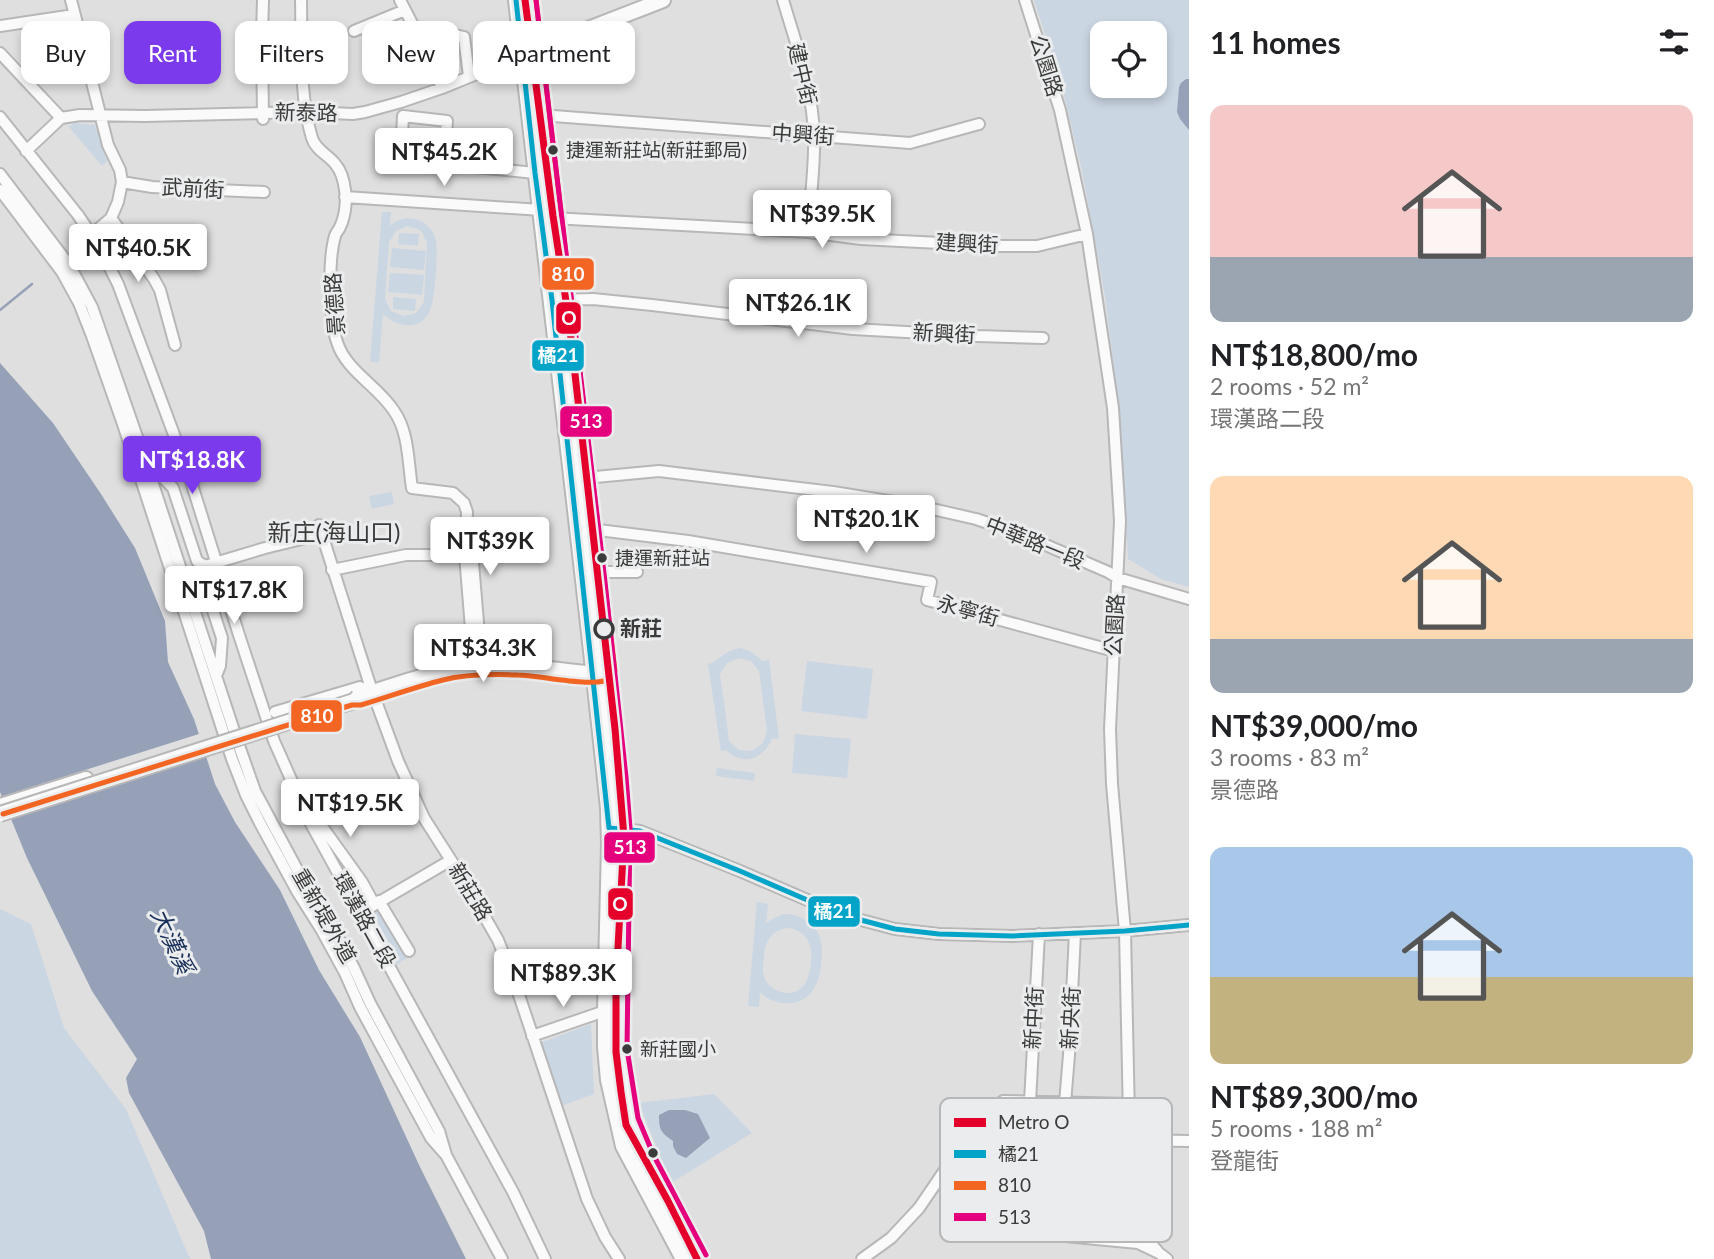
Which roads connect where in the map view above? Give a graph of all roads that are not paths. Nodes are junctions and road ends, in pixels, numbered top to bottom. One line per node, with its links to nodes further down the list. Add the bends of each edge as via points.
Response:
1 (71, 0): 10 (street)
2 (263, 0): 28 (street)
3 (301, 0): 25 (street, 景德路)
4 (516, 0): 12 (main road)
5 (527, 0): 13 (main road)
6 (663, 0): 14 (main road, 新泰路)
7 (783, 0): 32 (street, 建中街, via 806,79)
8 (1025, 0): 44 (street, 公園路, via 1060,110)
9 (403, 5): 11 (street); 16 (street)
10 (74, 15): 15 (street); 27 (street)
11 (411, 21)
12 (521, 21)
13 (527, 21)
14 (610, 21)
15 (0, 26)
16 (354, 31)
17 (459, 36): 20 (street, via 464,37)
18 (0, 53): 30 (street)
19 (473, 74): 20 (street, 新泰路)
20 (469, 76): 24 (street, 新泰路)
21 (440, 84): 24 (street)
22 (530, 84): 35 (main road)
23 (534, 84): 26 (main road)
24 (442, 88): 25 (street, 新泰路, via 353,114)
25 (307, 113): 28 (street, 新泰路); 40 (street, 景德路, via 312,141 339,169)
26 (540, 115): 32 (street, 中興街); 41 (main road)
27 (100, 116): 28 (street, 新泰路); 30 (street, 新泰路); 37 (street)
28 (263, 116)
29 (0, 117): 33 (street, 環漢路二段)
30 (61, 118): 33 (street)
31 (979, 124): 32 (street, 中興街, via 910,143)
32 (814, 136): 43 (street, 建中街)
33 (26, 151): 45 (street, 環漢路二段)
34 (444, 164): 34 (street, via 399,157 404,116 447,121); 35 (street)
35 (535, 173): 41 (main road)
36 (0, 174): 49 (street, 重新堤外道, via 82,288)
37 (122, 182): 39 (street, 武前街); 42 (street)
38 (0, 190): 83 (street, 重新堤外道, via 62,272 88,325 246,795 431,1138)
39 (264, 192)
40 (345, 197): 41 (street, 建興街); 52 (street, 景德路, via 331,274 334,328 341,355 399,419 412,488 453,493 464,503)
41 (547, 214): 43 (street, 建興街); 46 (main road)
42 (111, 218): 45 (street); 48 (street, via 160,290)
43 (808, 232): 44 (street, 建興街, via 999,246 1037,246)
44 (1087, 234): 57 (street, 公園路, via 1113,408 1120,521)
45 (92, 235): 53 (street, 環漢路二段, via 118,284 189,475)
46 (557, 300): 47 (street, 新興街, via 593,299 843,328); 50 (main road); 61 (main road)
47 (1043, 338)
48 (175, 345)
49 (148, 466): 53 (street, via 173,488 197,561); 62 (street, 重新堤外道)
50 (585, 478): 51 (main road); 57 (street, 中華路一段, via 659,471 927,508 1018,533)
51 (590, 529): 55 (main road); 59 (street, 永寧街, via 931,583 928,600)
52 (465, 555): 54 (street, via 407,555); 60 (street, 景德路)
53 (211, 564): 54 (street, 新莊路, via 321,530); 62 (street, via 202,577 222,638); 68 (street, 環漢路二段, via 274,741)
54 (332, 570): 63 (street, 新莊路)
55 (595, 572): 56 (street); 61 (main road)
56 (637, 572)
57 (1118, 578): 58 (street, 中華路一段); 59 (street, 公園路)
58 (1189, 599)
59 (1114, 651): 74 (street, 公園路, via 1112,784)
60 (476, 667): 61 (main road); 63 (main road, via 443,671)
61 (600, 673): 69 (main road)
62 (216, 676): 83 (street, 重新堤外道, via 256,791 355,968 439,1131)
63 (365, 694): 64 (street, via 360,687); 65 (street, via 365,701); 66 (main road); 67 (main road, bridge); 70 (street, 新莊路, via 424,818)
64 (275, 712)
65 (281, 731)
66 (0, 806)
67 (0, 814)
68 (310, 822): 71 (street, via 316,818); 72 (street, 環漢路二段)
69 (615, 828): 76 (street, via 640,831 842,915 895,929); 78 (main road); 92 (main road, via 618,1050 624,1093 645,1158)
70 (451, 860): 71 (street); 79 (street, 新莊路, via 498,940)
71 (377, 903): 72 (street); 77 (street)
72 (361, 914): 89 (street, 環漢路二段)
73 (1189, 925): 74 (street)
74 (1125, 931): 75 (street); 82 (street, 公園路)
75 (1075, 933): 76 (street); 81 (street, 新央街)
76 (1039, 934): 80 (street, 新中街)
77 (409, 951)
78 (605, 1011): 79 (street); 91 (main road, via 608,1080 623,1146)
79 (532, 1036): 90 (street, 新莊路, via 587,1199)
80 (1030, 1098)
81 (1065, 1098)
82 (1128, 1098)
83 (446, 1155): 88 (street, 重新堤外道)
84 (940, 1178): 93 (street, via 919,1209)
85 (1128, 1242): 87 (street)
86 (1150, 1242): 87 (street, 公園路)
87 (1163, 1256)
88 (502, 1259)
89 (545, 1259)
90 (619, 1259)
91 (683, 1259)
92 (698, 1259)
93 (862, 1259)

